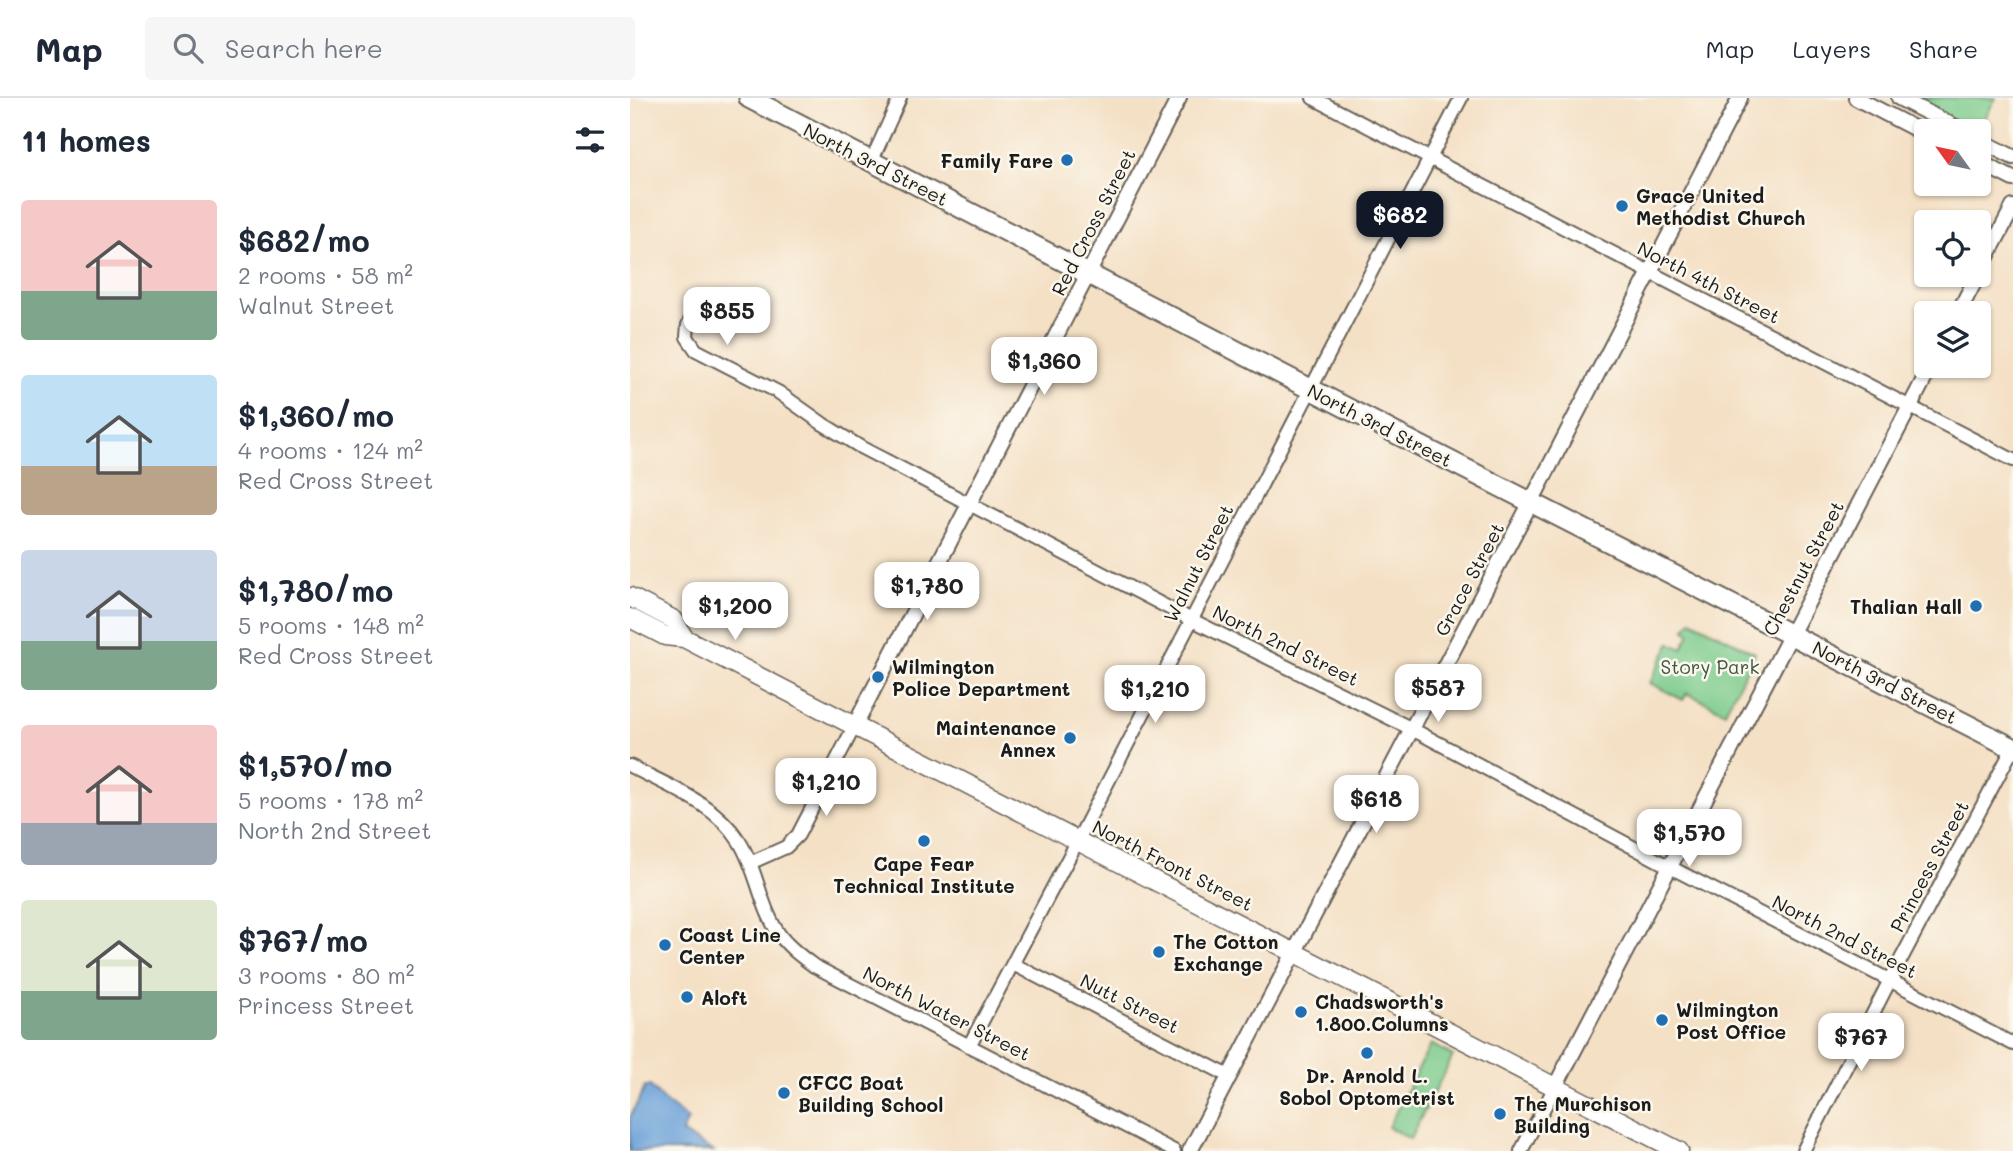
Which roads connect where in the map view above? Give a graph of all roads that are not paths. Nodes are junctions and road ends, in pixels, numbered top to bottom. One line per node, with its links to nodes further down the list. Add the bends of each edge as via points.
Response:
1 (749, 98): 14 (main road, North 3rd Street)
2 (900, 98): 14 (street)
3 (1179, 98): 20 (street, Red Cross Street)
4 (1314, 98): 13 (street, North 4th Street)
5 (1461, 98): 13 (street, Walnut Street)
6 (1740, 98): 19 (street, Grace Street)
7 (1856, 98): 10 (street)
8 (1899, 98): 9 (street)
9 (1940, 119)
10 (1914, 128)
11 (1992, 146): 12 (street)
12 (2013, 157)
13 (1429, 158): 19 (street, North 4th Street); 23 (street, Walnut Street)
14 (871, 162): 20 (main road, North 3rd Street)
15 (1992, 168): 16 (street)
16 (2013, 179)
17 (2013, 207): 18 (street)
18 (1991, 250)
19 (1650, 273): 24 (street, North 4th Street); 26 (street, Grace Street)
20 (1088, 274): 23 (main road, North 3rd Street); 27 (street, Red Cross Street)
21 (694, 313): 27 (street, North 2nd Street, via 687,331 692,346 775,391 863,448)
22 (1925, 378): 24 (street, Chestnut Street)
23 (1310, 388): 26 (main road, North 3rd Street); 30 (street, Walnut Street)
24 (1910, 407): 25 (street, North 4th Street); 31 (street, Chestnut Street)
25 (2013, 460)
26 (1531, 502): 31 (main road, North 3rd Street); 34 (street, Grace Street)
27 (968, 504): 30 (street, North 2nd Street); 33 (street, Red Cross Street)
28 (630, 597): 32 (main road, North Front Street, via 674,620)
29 (630, 618): 32 (main road, North Front Street, via 665,636)
30 (1191, 619): 34 (street, North 2nd Street); 37 (street, Walnut Street)
31 (1791, 634): 35 (main road, North 3rd Street); 39 (street, Chestnut Street)
32 (684, 638): 33 (main road, North Front Street)
33 (855, 725): 37 (main road, North Front Street); 38 (street, Red Cross Street, via 798,835 786,847)
34 (1412, 729): 39 (street, North 2nd Street); 40 (street, Grace Street)
35 (2013, 748): 42 (street, Princess Street)
36 (630, 766): 38 (street, via 710,810 736,835)
37 (1078, 840): 40 (main road, North Front Street); 41 (street, Walnut Street)
38 (750, 863): 44 (street, North Water Street, via 773,923 798,954 814,967)
39 (1670, 867): 42 (street, North 2nd Street); 46 (street, Chestnut Street)
40 (1295, 952): 45 (street, Grace Street); 46 (main road, North Front Street)
41 (1013, 964): 44 (street, Walnut Street); 45 (street, Nutt Street)
42 (1890, 980): 43 (street, North 2nd Street); 51 (street, Princess Street)
43 (2013, 1044)
44 (969, 1046): 47 (street, North Water Street)
45 (1229, 1076): 48 (street, Grace Street)
46 (1555, 1087): 49 (street); 50 (main road, North Front Street)
47 (1174, 1151)
48 (1190, 1151)
49 (1521, 1151)
50 (1679, 1151)
51 (1803, 1151)

